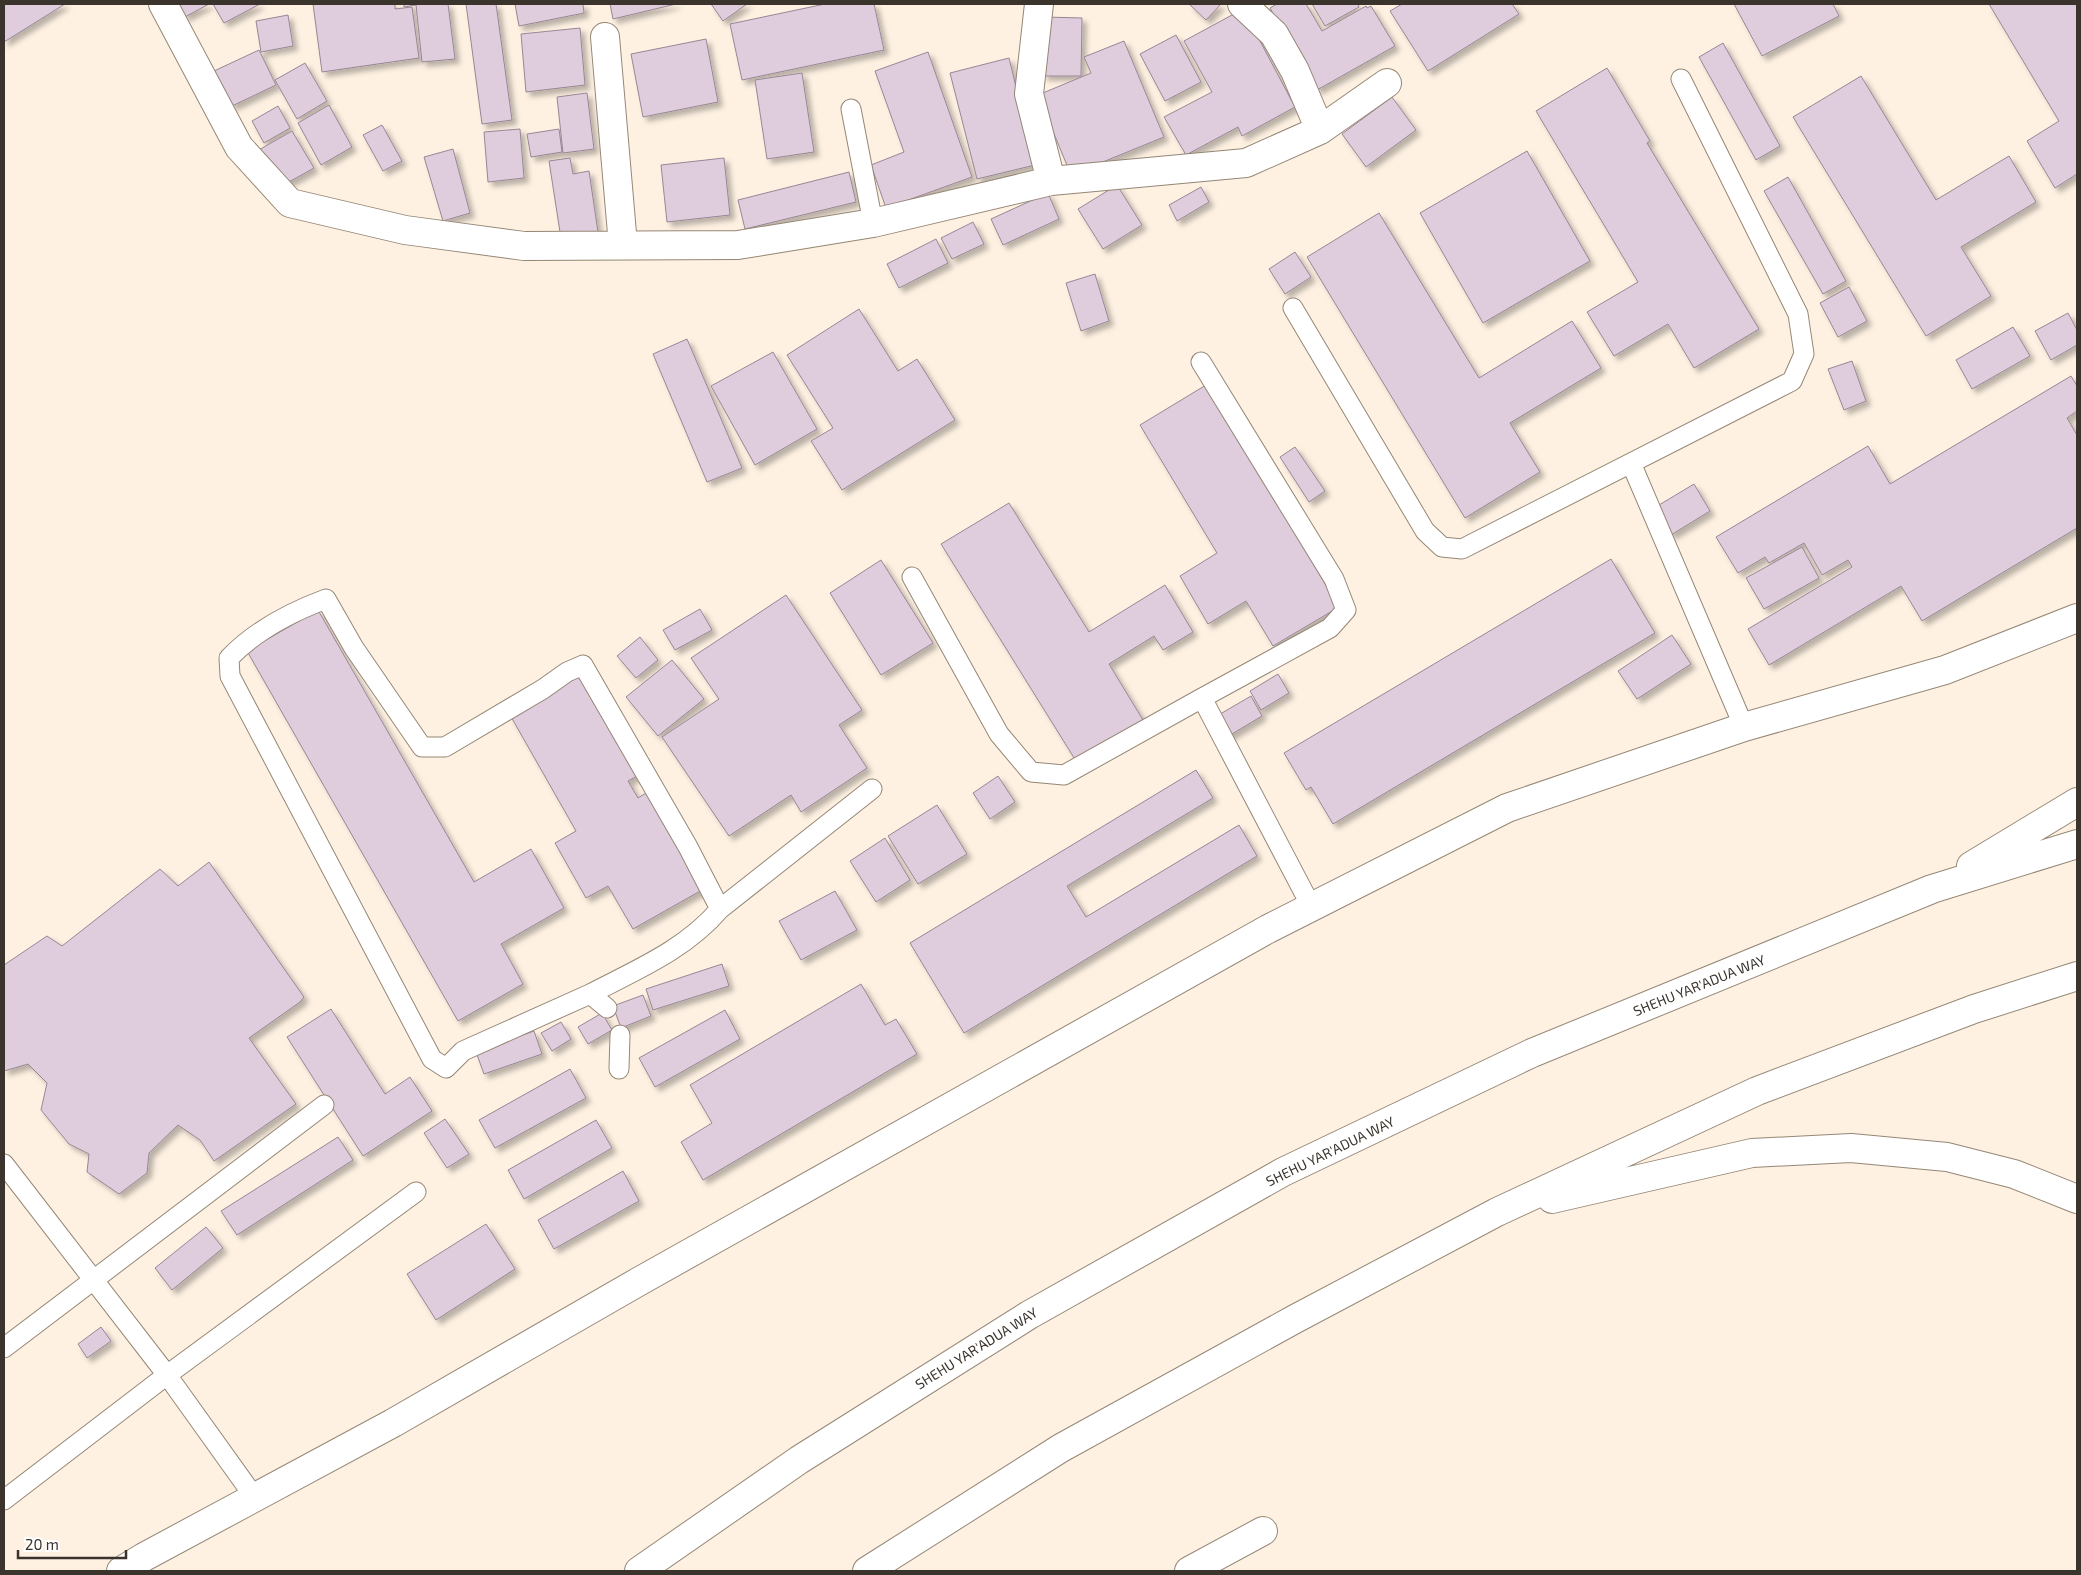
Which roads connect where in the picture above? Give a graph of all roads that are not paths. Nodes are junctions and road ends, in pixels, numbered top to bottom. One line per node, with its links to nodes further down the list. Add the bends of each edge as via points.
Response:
1 (163, 4): 11 (main road, via 239,147 290,203 405,230 515,244)
2 (1039, 4): 9 (main road, via 1029,94)
3 (1242, 4): 8 (main road, via 1274,34 1295,71)
4 (605, 37): 11 (main road)
5 (1681, 79): 14 (lane, via 1798,314 1804,354 1792,381)
6 (1388, 83): 8 (main road)
7 (851, 109): 10 (lane)
8 (1320, 130): 9 (main road, via 1246,163)
9 (1051, 181): 10 (main road)
10 (873, 223): 11 (main road, via 738,245)
11 (623, 245)
12 (1293, 308): 14 (lane, via 1425,530 1442,547 1462,549)
13 (1202, 362): 17 (lane, via 1334,579 1346,610 1330,628)
14 (1631, 463): 18 (lane)
15 (912, 577): 17 (lane, via 999,734 1031,772 1064,775)
16 (2077, 618): 18 (main road, via 1945,670)
17 (1202, 698): 23 (lane)
18 (1744, 727): 23 (main road, via 1507,808)
19 (872, 789): 24 (lane)
20 (2077, 802): 22 (main road)
21 (2077, 844): 22 (main road, SHEHU YAR'ADUA WAY)
22 (1932, 889): 42 (main road, SHEHU YAR'ADUA WAY, via 1532,1053 1283,1172 1029,1315 799,1460)
23 (1311, 906): 38 (main road, via 638,1282 393,1424)
24 (720, 909): 26 (lane, via 705,927 677,948); 26 (lane, via 583,665 445,747 422,747 354,648 326,599 301,608 245,642 229,658 230,676 432,1059 446,1068 463,1051)
25 (2077, 976): 34 (main road, via 1974,1009 1757,1090)
26 (590, 994): 27 (lane)
27 (607, 1008)
28 (620, 1035): 29 (lane)
29 (618, 1069)
30 (324, 1105): 35 (lane)
31 (4, 1164): 35 (lane)
32 (416, 1192): 37 (lane)
33 (2077, 1199): 34 (main road, via 2014,1174 1947,1157 1851,1148 1752,1152)
34 (1497, 1212): 43 (main road, via 1061,1448)
35 (93, 1280): 36 (lane); 37 (lane)
36 (4, 1348)
37 (167, 1375): 38 (lane); 39 (lane)
38 (254, 1498): 41 (main road)
39 (4, 1500)
40 (1263, 1531): 44 (main road)
41 (121, 1571)
42 (640, 1571)
43 (866, 1571)
44 (1189, 1571)

